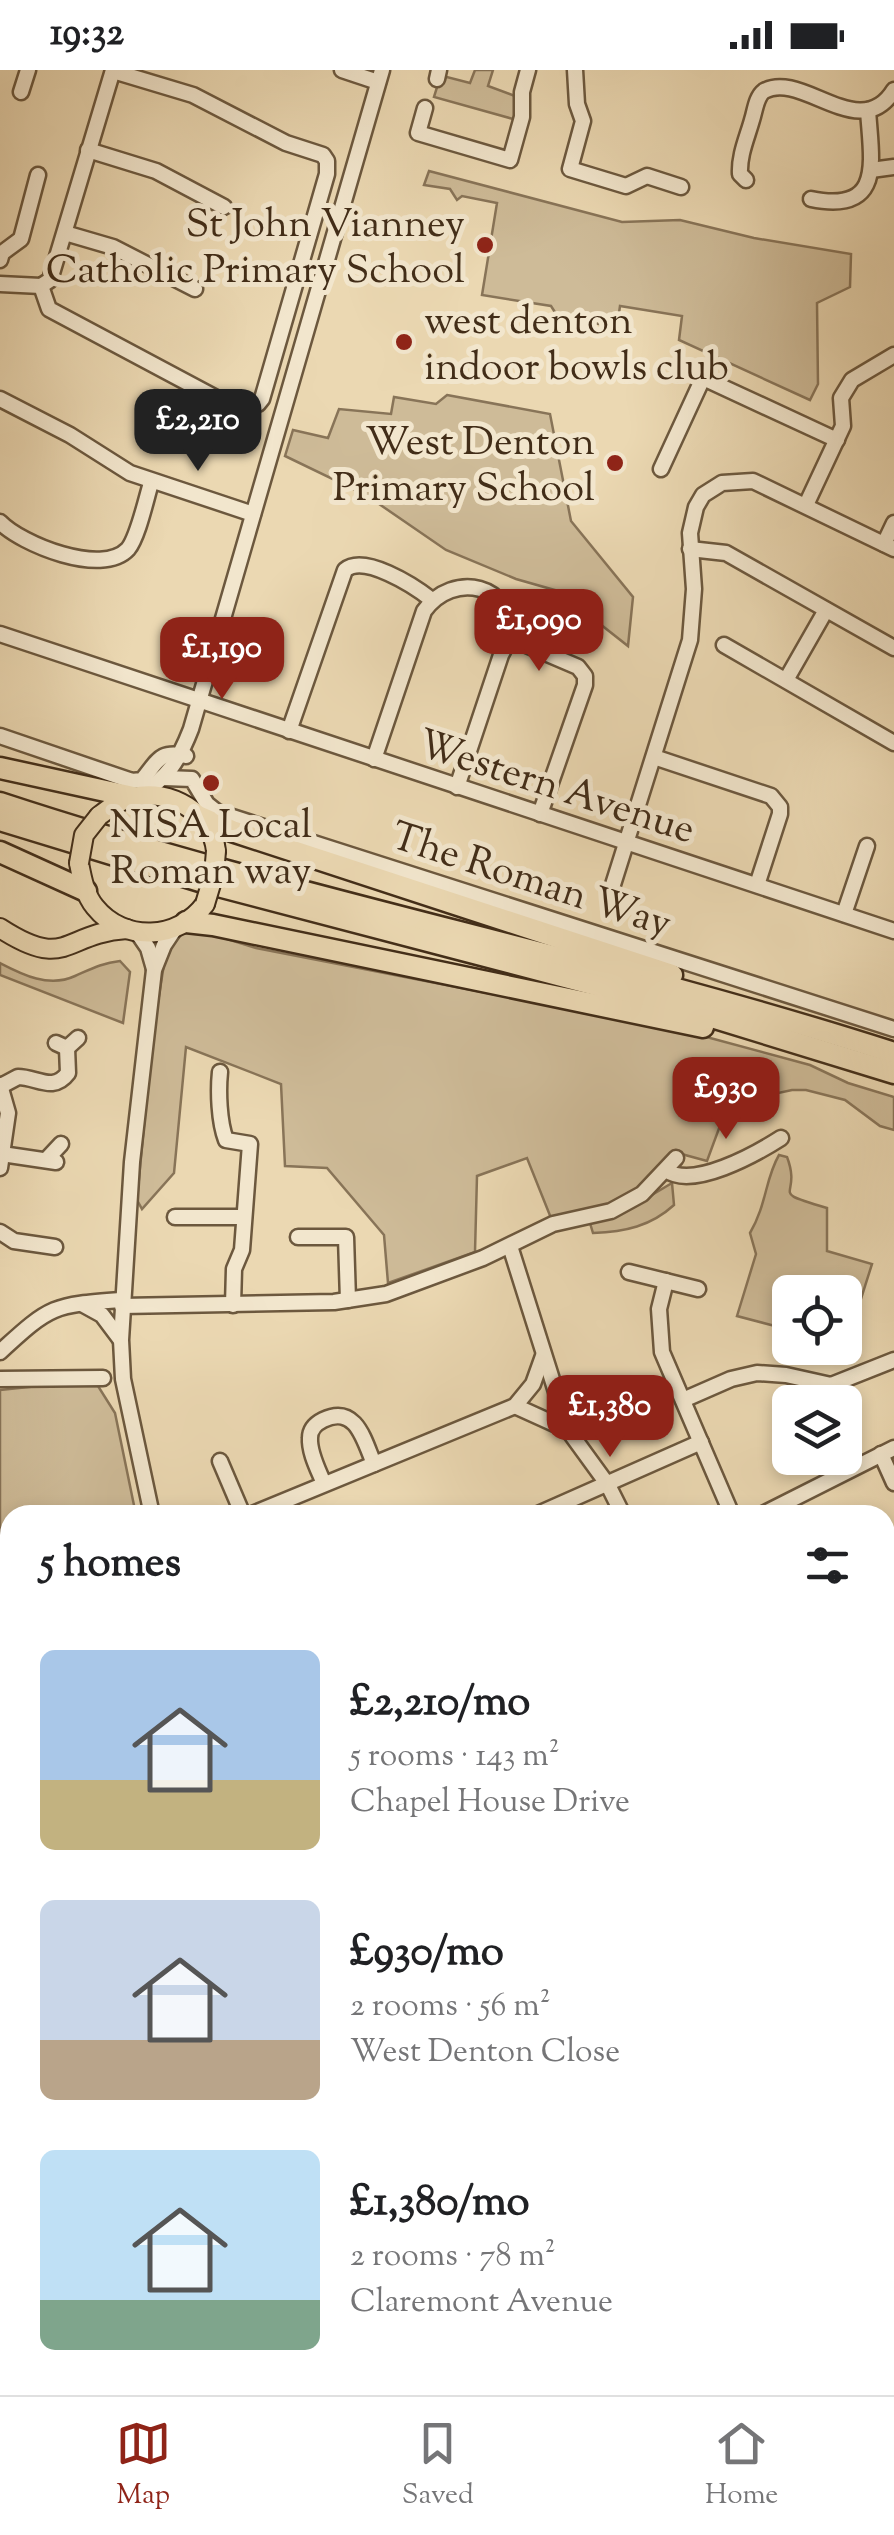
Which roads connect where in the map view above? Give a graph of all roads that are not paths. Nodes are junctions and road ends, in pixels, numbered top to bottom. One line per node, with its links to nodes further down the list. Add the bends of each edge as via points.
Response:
1 (28, 70): 8 (street)
2 (113, 70): 11 (street); 22 (street, via 206,101 327,161 262,399 244,407 174,378 49,309)
3 (342, 70): 6 (street)
4 (528, 70): 9 (street, via 510,160 418,133)
5 (576, 70): 16 (street, via 583,121 570,168 626,186 647,176)
6 (377, 76): 30 (street)
7 (894, 90): 10 (street)
8 (22, 92)
9 (425, 108)
10 (868, 110): 13 (street); 15 (street, via 794,84 764,91 740,158)
11 (88, 150): 18 (street, via 156,172); 19 (street)
12 (894, 166): 13 (street)
13 (871, 170): 17 (street, via 860,195 846,202)
14 (38, 175): 20 (street, via 21,239)
15 (746, 180)
16 (680, 186)
17 (812, 199)
18 (224, 207)
19 (65, 233): 22 (street, via 50,280); 23 (street, via 113,247)
20 (0, 260)
21 (0, 284): 22 (street)
22 (41, 286)
23 (195, 288)
24 (894, 355): 26 (street, via 852,380 841,398)
25 (0, 399): 28 (street)
26 (840, 433): 27 (street, via 703,378); 29 (street)
27 (661, 469)
28 (151, 483): 30 (street); 31 (street, via 130,547 98,562 13,535)
29 (806, 505): 33 (street); 34 (street, via 754,480 722,483 696,507)
30 (250, 513): 42 (street)
31 (0, 522)
32 (894, 523): 33 (street)
33 (889, 546)
34 (690, 555): 36 (street, via 726,553); 47 (street, via 693,617)
35 (432, 600): 38 (street, via 449,588 481,589 506,609); 43 (street, via 363,563 345,570); 48 (street)
36 (826, 610): 39 (street); 41 (street)
37 (0, 634): 42 (street, Western Avenue)
38 (510, 638): 52 (street); 55 (street, via 578,667 584,676)
39 (892, 641)
40 (724, 645): 41 (street)
41 (786, 680): 45 (street)
42 (199, 702): 43 (street, Western Avenue); 46 (street)
43 (289, 732): 48 (street, Western Avenue)
44 (0, 736): 46 (street, via 132,780 142,780 163,755)
45 (894, 744)
46 (184, 756): 50 (street); 51 (street)
47 (654, 757): 58 (street); 61 (street, via 777,801 780,814)
48 (374, 759): 52 (street, Western Avenue)
49 (0, 768): 53 (highway)
50 (187, 777): 51 (street); 56 (street); 72 (street, The Roman Way, via 217,812)
51 (166, 778): 53 (street)
52 (457, 787): 55 (street, Western Avenue)
53 (136, 796): 56 (main road, via 175,800); 63 (main road, bridge, via 99,816 84,835 79,863)
54 (0, 802): 71 (highway, via 203,865)
55 (540, 814): 58 (street, Western Avenue)
56 (198, 815): 65 (main road, bridge, via 211,832 214,874 204,904); 71 (highway, via 719,990)
57 (0, 820): 76 (highway, via 203,882 676,1006)
58 (626, 842): 61 (street, Western Avenue); 62 (street)
59 (866, 846): 64 (street)
60 (0, 852): 63 (highway)
61 (757, 885): 64 (street, Western Avenue)
62 (611, 891)
63 (89, 897): 67 (main road, via 108,920); 69 (main road)
64 (844, 914): 68 (street, Western Avenue)
65 (181, 925): 67 (main road, via 157,933); 70 (street); 76 (highway, via 232,928 684,1022)
66 (0, 928): 69 (main road, via 38,948)
67 (132, 931): 69 (main road); 70 (street, via 148,948)
68 (894, 931)
69 (80, 941)
70 (154, 970): 92 (street)
71 (772, 1014): 74 (highway)
72 (894, 1029)
73 (67, 1043): 77 (street, via 68,1073 58,1082 18,1077)
74 (894, 1053)
75 (220, 1072): 82 (street, via 226,1140 250,1144)
76 (894, 1074)
77 (0, 1085): 80 (street, via 8,1114)
78 (782, 1138): 85 (street, via 688,1178 676,1178 671,1164 642,1194)
79 (61, 1144): 80 (street, via 51,1161)
80 (1, 1161)
81 (175, 1217): 82 (street)
82 (244, 1217): 93 (street)
83 (0, 1232): 86 (street)
84 (298, 1237): 90 (street, via 346,1237)
85 (510, 1246): 90 (street, via 386,1294); 96 (street)
86 (55, 1247)
87 (629, 1272): 88 (street)
88 (666, 1281): 89 (street); 100 (street, via 659,1310 662,1352)
89 (698, 1288)
90 (348, 1300): 93 (street)
91 (78, 1303): 92 (street); 94 (street, via 102,1315); 95 (street, via 48,1310)
92 (122, 1303): 93 (street); 94 (street)
93 (233, 1305)
94 (120, 1340): 110 (street)
95 (0, 1352)
96 (542, 1356): 101 (street, via 533,1384); 102 (street)
97 (894, 1360): 100 (street, via 831,1386 758,1373)
98 (103, 1378): 99 (street)
99 (0, 1379)
100 (682, 1400): 103 (street)
101 (515, 1406): 102 (street); 106 (street)
102 (568, 1430): 109 (street)
103 (701, 1442): 109 (street); 115 (street)
104 (888, 1451): 107 (street); 116 (street)
105 (220, 1461): 111 (street)
106 (374, 1464): 108 (street); 108 (street, via 350,1417 318,1422 309,1443)
107 (894, 1483)
108 (324, 1484): 112 (street)
109 (608, 1485): 113 (street); 114 (street)
110 (150, 1505)
111 (242, 1505)
112 (272, 1505)
113 (560, 1505)
114 (619, 1505)
115 (728, 1505)
116 (781, 1505)

